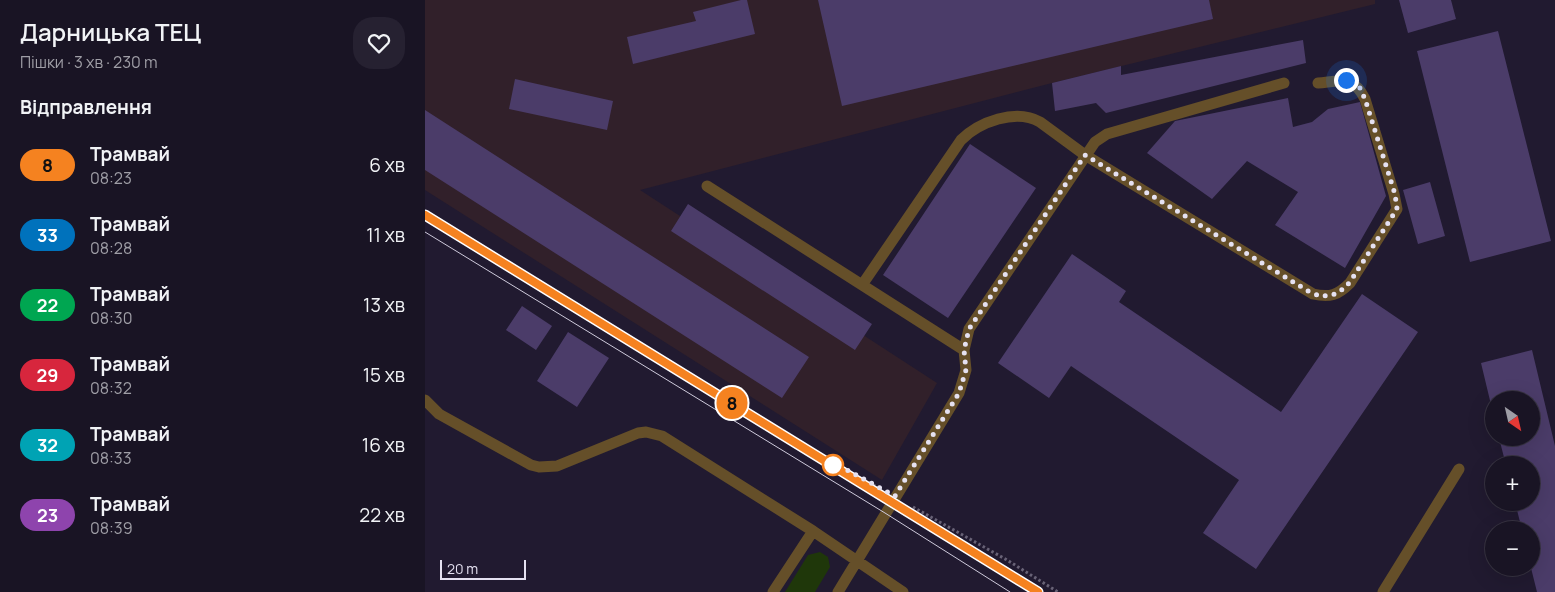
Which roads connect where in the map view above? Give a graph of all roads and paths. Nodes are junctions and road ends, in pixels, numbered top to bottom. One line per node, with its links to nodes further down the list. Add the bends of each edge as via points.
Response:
1 (1284, 83): 3 (lane, via 1107,134)
2 (1318, 83): 3 (lane, via 1346,80 1359,86 1395,194 1397,209 1350,282 1341,292 1328,297 1313,294)
3 (1085, 155): 6 (lane, via 1032,117 993,121 970,132 961,140); 7 (lane, via 969,329)
4 (707, 186): 6 (lane)
5 (425, 212): 10 (path, via 849,472)
6 (863, 285): 7 (lane)
7 (964, 350): 10 (lane, via 966,370 959,393)
8 (425, 400): 11 (lane, via 439,414 539,467 557,466 638,433 662,436)
9 (1459, 468): 17 (lane)
10 (895, 496): 12 (lane); 16 (path)
11 (813, 531): 12 (lane); 13 (lane)
12 (858, 561): 14 (lane); 15 (lane)
13 (773, 592)
14 (838, 592)
15 (903, 592)
16 (1058, 592)
17 (1383, 592)

